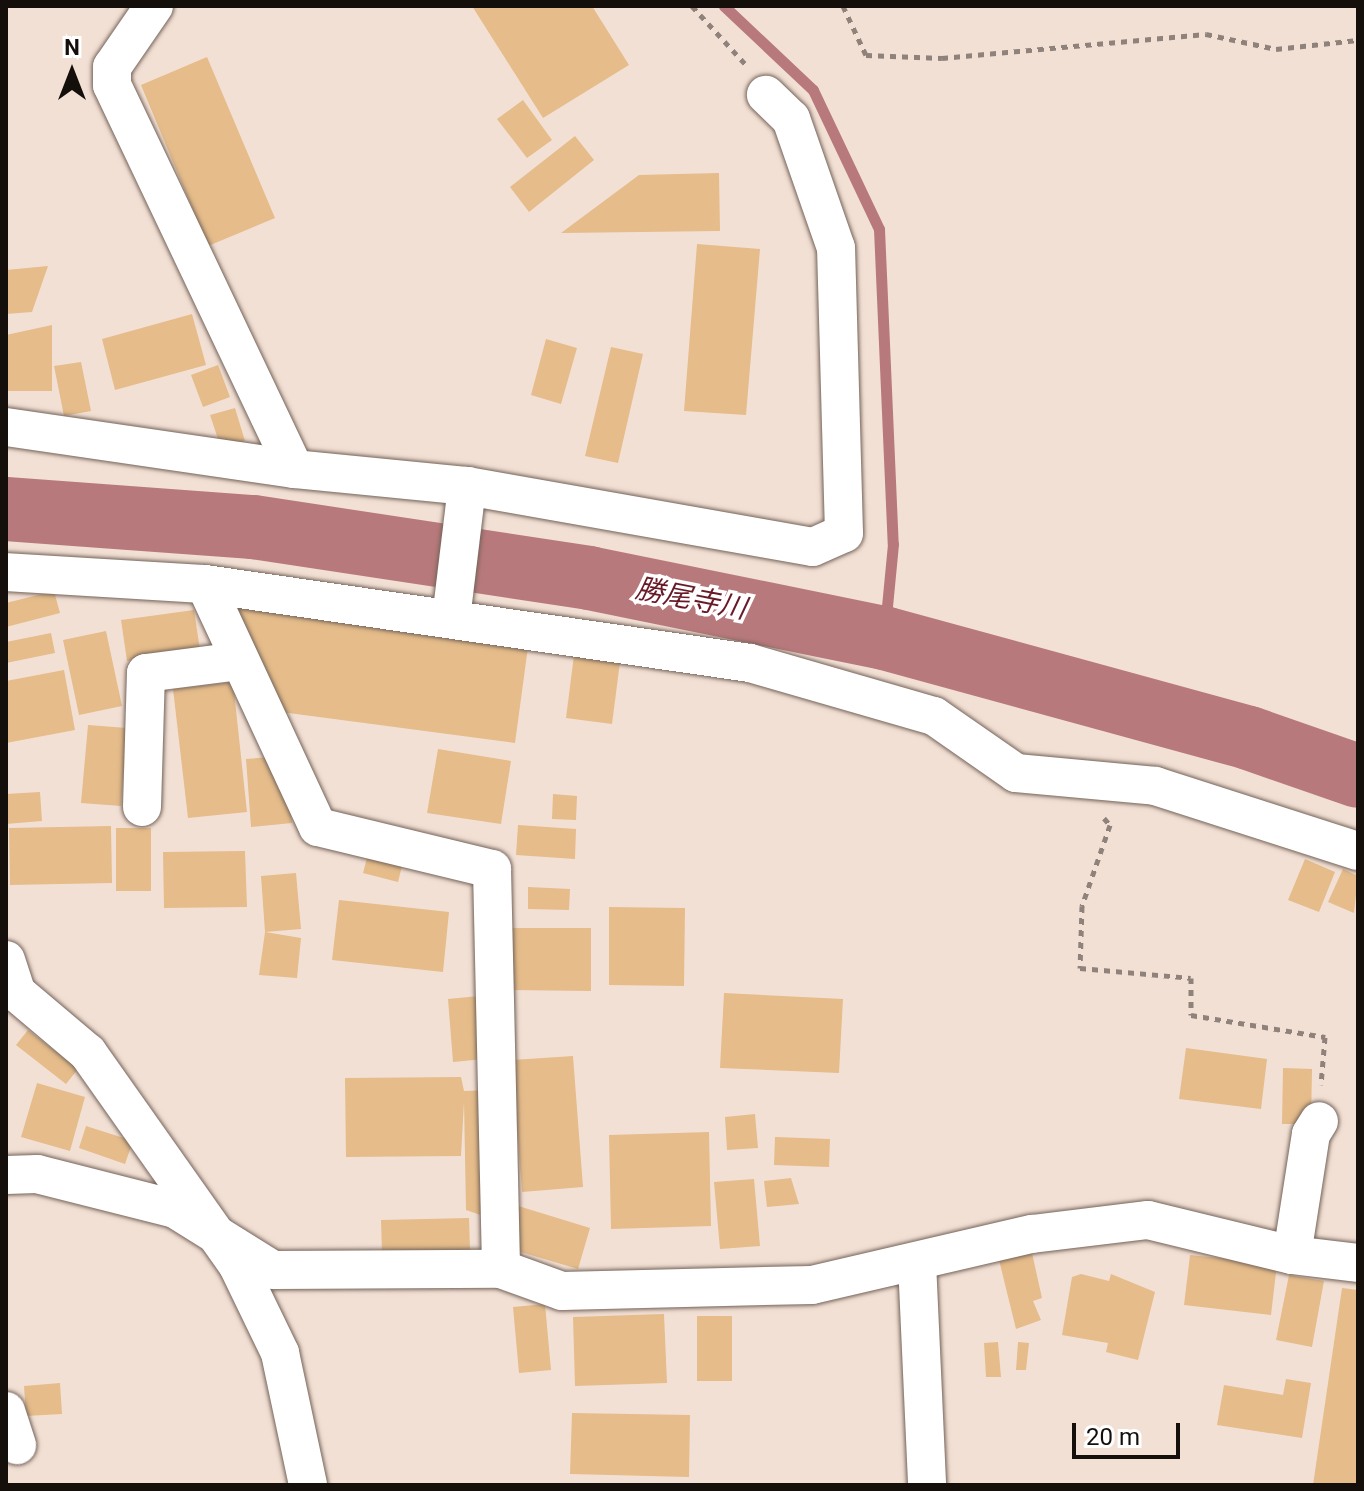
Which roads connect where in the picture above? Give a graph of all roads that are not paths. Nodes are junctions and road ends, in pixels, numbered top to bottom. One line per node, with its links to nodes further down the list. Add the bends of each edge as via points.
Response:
1 (154, 6): 4 (street, via 112,67 112,85)
2 (766, 95): 5 (street, via 791,119 836,248 844,533 813,547)
3 (6, 427): 4 (street)
4 (294, 469): 5 (street)
5 (467, 486): 8 (street)
6 (6, 572): 7 (street)
7 (205, 584): 8 (street); 9 (street)
8 (451, 619): 11 (street, via 750,663 934,716 1016,773 1155,786)
9 (240, 661): 10 (street, via 146,673); 19 (street, via 318,827 492,869)
10 (142, 807)
11 (1358, 851)
12 (10, 983): 15 (street, via 88,1053)
13 (1319, 1121): 16 (street, via 1311,1134)
14 (6, 1175): 15 (street, via 37,1174 175,1209)
15 (217, 1237): 19 (street, via 273,1270); 20 (street, via 280,1353)
16 (1292, 1255): 17 (street, via 1148,1220 1032,1234); 18 (street)
17 (917, 1262): 19 (street, via 812,1285 562,1291); 21 (street)
18 (1358, 1263)
19 (501, 1269)
20 (308, 1485)
21 (927, 1485)

